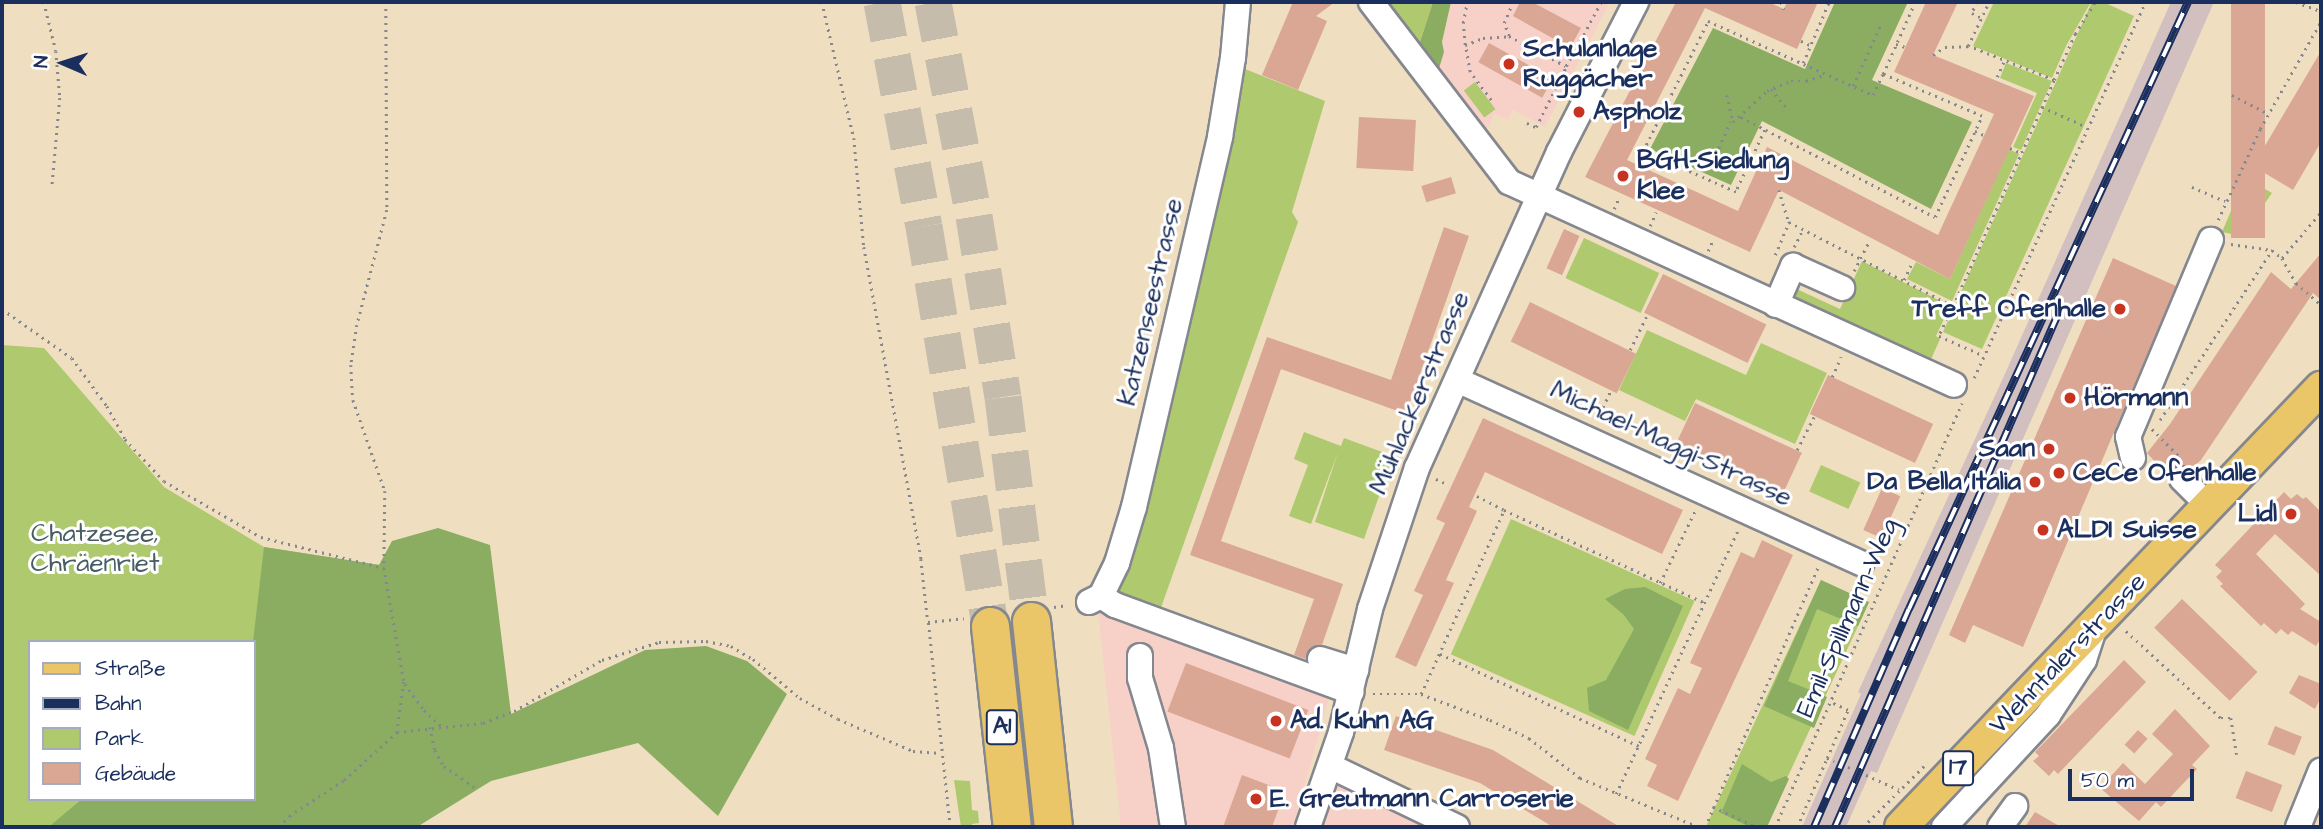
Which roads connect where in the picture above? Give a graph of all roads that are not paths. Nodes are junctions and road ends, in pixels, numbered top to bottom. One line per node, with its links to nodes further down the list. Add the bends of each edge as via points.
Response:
1 (1238, 2): 20 (street, Katzenseestrasse, via 1231,71 1205,203 1134,507 1117,563 1095,599)
2 (1371, 2): 4 (street, via 1509,182)
3 (1636, 2): 4 (street, Mühlackerstrasse)
4 (1537, 198): 7 (street); 8 (street, Mühlackerstrasse)
5 (2211, 240): 11 (street, via 2145,422 2128,437)
6 (1845, 285): 7 (street, via 1793,266)
7 (1776, 305): 9 (street)
8 (1457, 380): 14 (street, Michael-Maggi-Strasse); 20 (street, Mühlackerstrasse, via 1394,531 1370,609)
9 (1965, 386)
10 (2321, 388): 13 (main road, Wehntalerstrasse / 17)
11 (2133, 458)
12 (2184, 471): 13 (street)
13 (2209, 506): 17 (main road, Wehntalerstrasse / 17)
14 (1861, 563)
15 (1031, 621): 24 (highway, A1)
16 (990, 626): 25 (highway, A1)
17 (2095, 626): 29 (main road, Wehntalerstrasse / 17); 30 (street, via 2084,660 2048,715)
18 (1140, 656): 26 (street, via 1140,678 1161,748)
19 (1320, 659): 20 (street)
20 (1357, 685): 21 (street, Mühlackerstrasse)
21 (1330, 766): 27 (street, Mühlackerstrasse); 28 (street)
22 (2321, 770): 32 (street)
23 (2015, 806): 31 (street)
24 (1054, 820)
25 (1012, 827)
26 (1173, 827)
27 (1308, 827)
28 (1457, 827)
29 (1901, 827)
30 (1944, 827)
31 (2000, 827)
32 (2298, 827)

